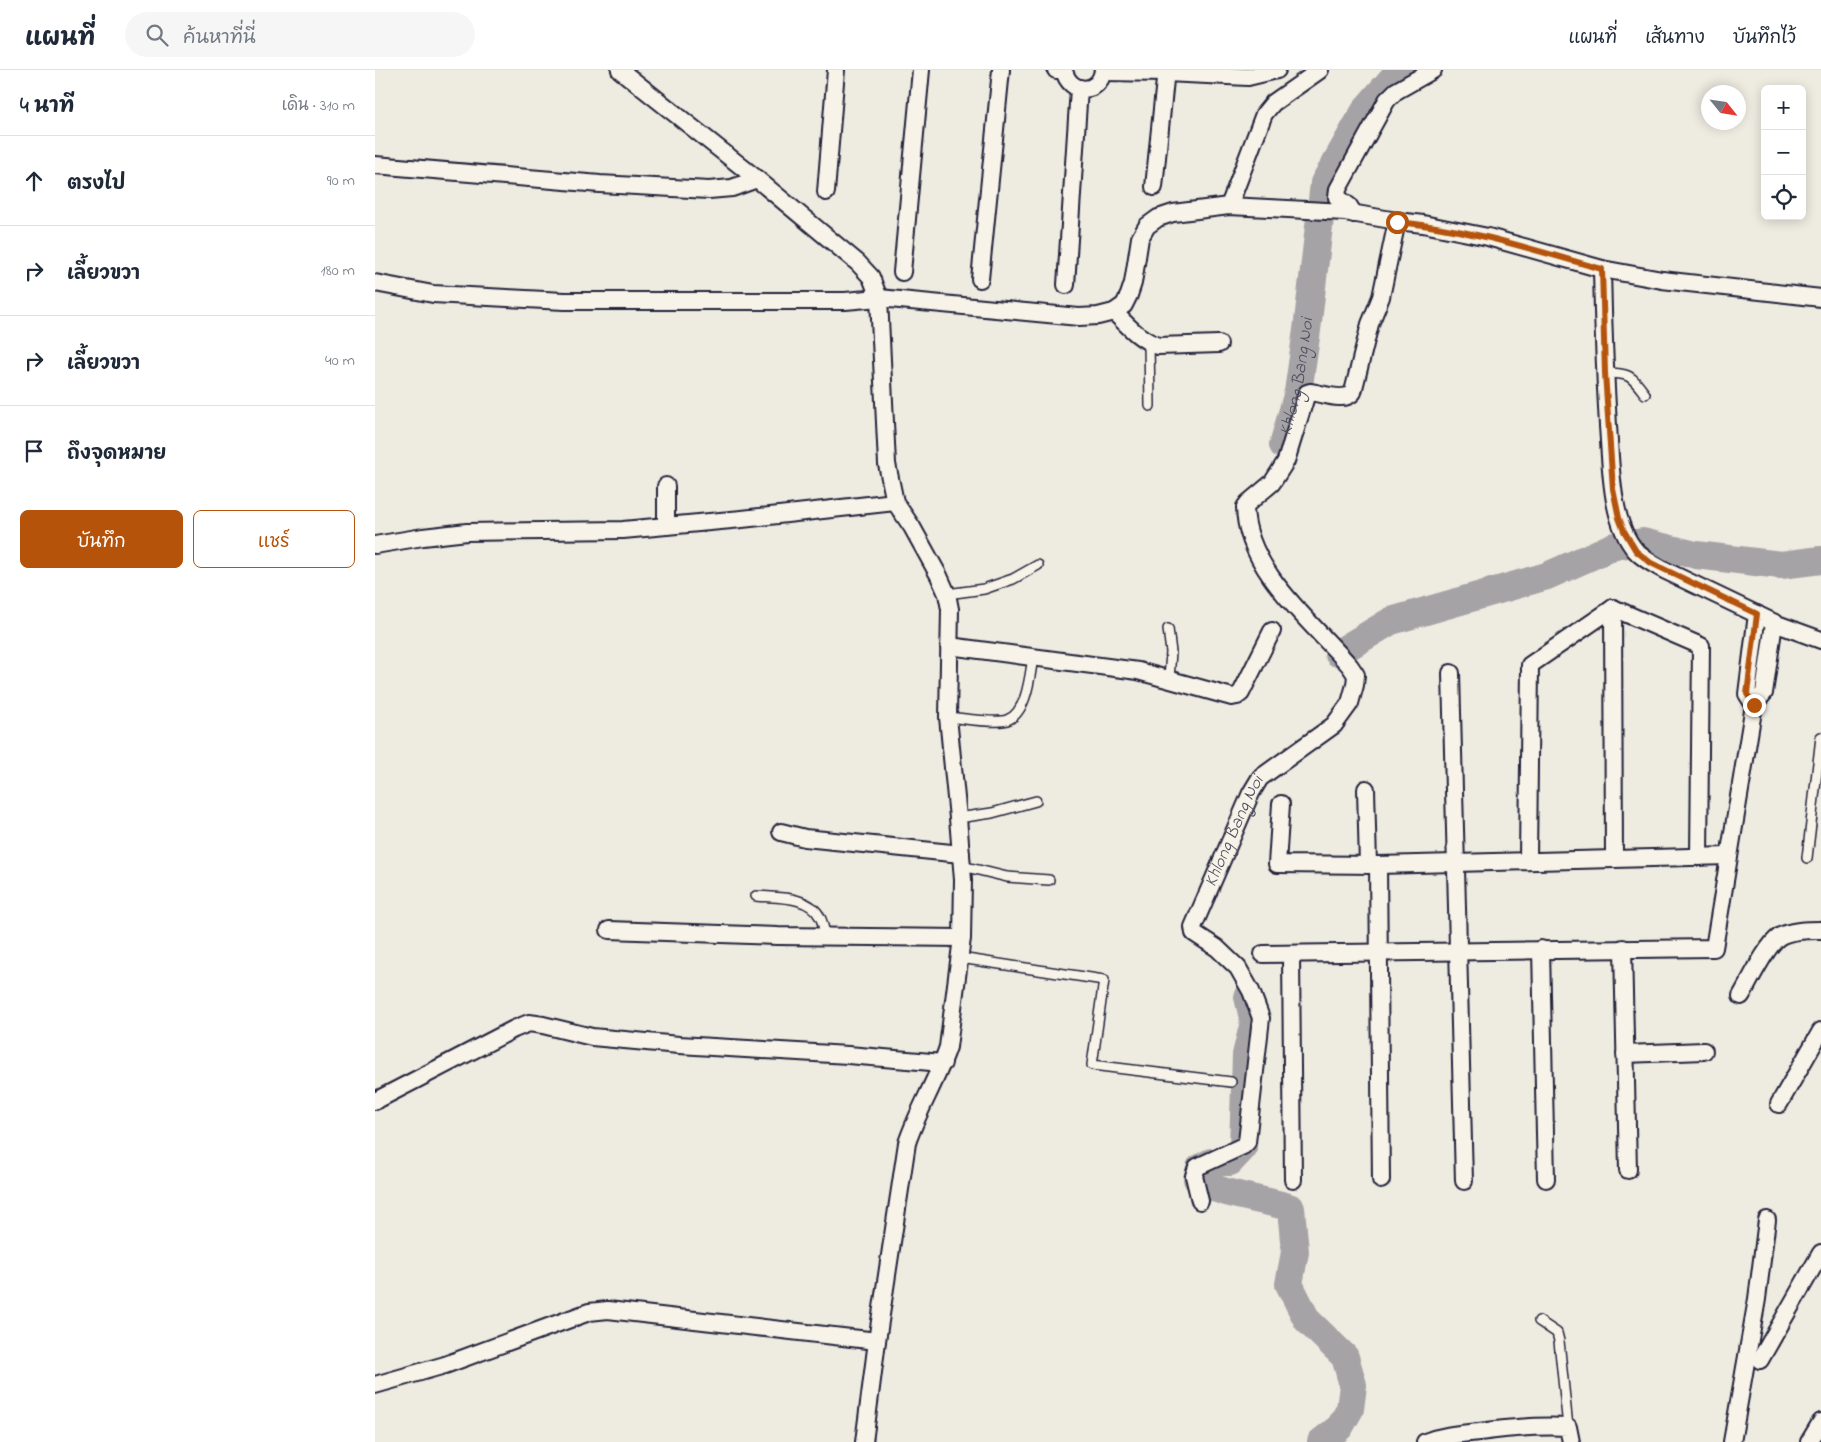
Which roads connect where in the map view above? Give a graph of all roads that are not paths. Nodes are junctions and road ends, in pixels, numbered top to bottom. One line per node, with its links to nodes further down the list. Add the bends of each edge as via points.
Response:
1 (620, 70): 14 (street)
2 (836, 70): 16 (street)
3 (921, 70): 21 (street)
4 (1001, 70): 22 (street)
5 (1056, 70): 12 (street, via 1064,70 1069,82)
6 (1277, 70): 11 (street)
7 (1321, 70): 17 (street, via 1273,103 1264,114)
8 (1433, 70): 18 (street, via 1391,95 1336,192 1337,197 1349,206)
9 (1103, 71): 10 (street); 12 (street, via 1097,84)
10 (1166, 71): 11 (street); 15 (street)
11 (1248, 74)
12 (1079, 88): 24 (street)
13 (375, 165): 14 (street, via 709,190 732,188)
14 (757, 179): 25 (street, via 858,263 871,277)
15 (1153, 187)
16 (827, 192)
17 (1229, 206): 18 (street); 27 (street, via 1173,213 1147,226 1140,238 1129,295 1124,305)
18 (1349, 213): 19 (street)
19 (1397, 222): 20 (street, via 1446,228); 91 (street, via 1381,297 1370,324 1353,392 1344,398 1307,393 1285,461 1272,483 1245,507 1251,541 1266,570 1356,675 1350,704 1335,725 1257,782 1193,927 1194,933 1217,948 1238,968 1261,1018 1246,1143 1197,1167 1194,1176)
20 (1602, 269): 26 (street, via 1662,280); 30 (street)
21 (902, 272)
22 (981, 279)
23 (375, 283): 25 (street, via 433,294 564,301 845,301)
24 (1066, 285)
25 (879, 298): 27 (street, via 1079,317); 34 (street, via 887,464)
26 (1821, 298)
27 (1114, 312): 28 (street)
28 (1149, 342): 29 (street, via 1158,346); 32 (lane)
29 (1219, 344)
30 (1605, 373): 31 (lane, via 1628,374); 40 (street, via 1613,489 1619,518 1636,551 1664,570)
31 (1645, 394)
32 (1150, 406)
33 (666, 486): 35 (street)
34 (895, 502): 35 (street); 38 (street)
35 (666, 526): 36 (street, via 623,530 467,532)
36 (375, 545)
37 (1038, 565): 38 (lane, via 1006,582)
38 (947, 594): 45 (street)
39 (1613, 608): 58 (street, via 1701,646); 60 (street); 62 (street, via 1530,665)
40 (1757, 614): 41 (street); 49 (street, via 1747,694)
41 (1774, 623): 44 (street); 49 (street, via 1764,693)
42 (1168, 629): 48 (lane, via 1171,652)
43 (1272, 631): 48 (street, via 1237,696)
44 (1821, 640)
45 (949, 646): 46 (street); 50 (street)
46 (1033, 657): 48 (street, via 1138,671); 50 (lane, via 1027,691 1014,715 1006,720)
47 (1451, 673): 63 (street)
48 (1169, 679)
49 (1754, 705): 57 (street)
50 (948, 716): 55 (street)
51 (1821, 737): 59 (lane)
52 (1366, 789): 64 (street)
53 (1036, 801): 55 (lane)
54 (1281, 804): 64 (street, via 1277,864)
55 (958, 818): 61 (street)
56 (781, 832): 61 (street)
57 (1729, 856): 58 (street); 71 (street, via 1714,948)
58 (1699, 857): 60 (street)
59 (1807, 858)
60 (1614, 859): 62 (street)
61 (961, 860): 65 (lane, via 1007,877); 70 (street)
62 (1528, 861): 63 (street)
63 (1456, 863): 64 (street); 72 (street)
64 (1373, 865): 74 (street)
65 (1049, 880)
66 (756, 896): 69 (lane, via 803,902 820,917)
67 (609, 930): 69 (street)
68 (1821, 930): 78 (street, via 1780,936 1771,945)
69 (825, 936): 70 (street)
70 (962, 938): 77 (street)
71 (1623, 948): 73 (street); 81 (street)
72 (1458, 950): 73 (street); 74 (street); 90 (street)
73 (1541, 950): 87 (street)
74 (1379, 951): 76 (street); 89 (street)
75 (1263, 954): 76 (street)
76 (1291, 954): 88 (street)
77 (959, 958): 82 (street, via 950,1036); 83 (lane, via 1104,980 1092,1065)
78 (1741, 996)
79 (1821, 1031): 85 (street)
80 (1704, 1051): 81 (street)
81 (1625, 1054): 86 (street)
82 (943, 1062): 84 (street, via 592,1037 529,1023); 95 (street, via 907,1144)
83 (1231, 1082)
84 (375, 1101)
85 (1779, 1104)
86 (1628, 1170)
87 (1546, 1179)
88 (1293, 1180)
89 (1381, 1180)
90 (1464, 1181)
91 (1200, 1201)
92 (1767, 1220): 102 (street)
93 (1821, 1253): 96 (street)
94 (1539, 1321): 99 (lane, via 1557,1333 1559,1340)
95 (877, 1342): 97 (street, via 608,1310 589,1312 445,1365); 100 (street)
96 (1761, 1360)
97 (375, 1385)
98 (1821, 1422): 103 (street)
99 (1570, 1434): 101 (street, via 1520,1426 1441,1436)
100 (864, 1442)
101 (1425, 1442)
102 (1732, 1442)
103 (1809, 1442)

